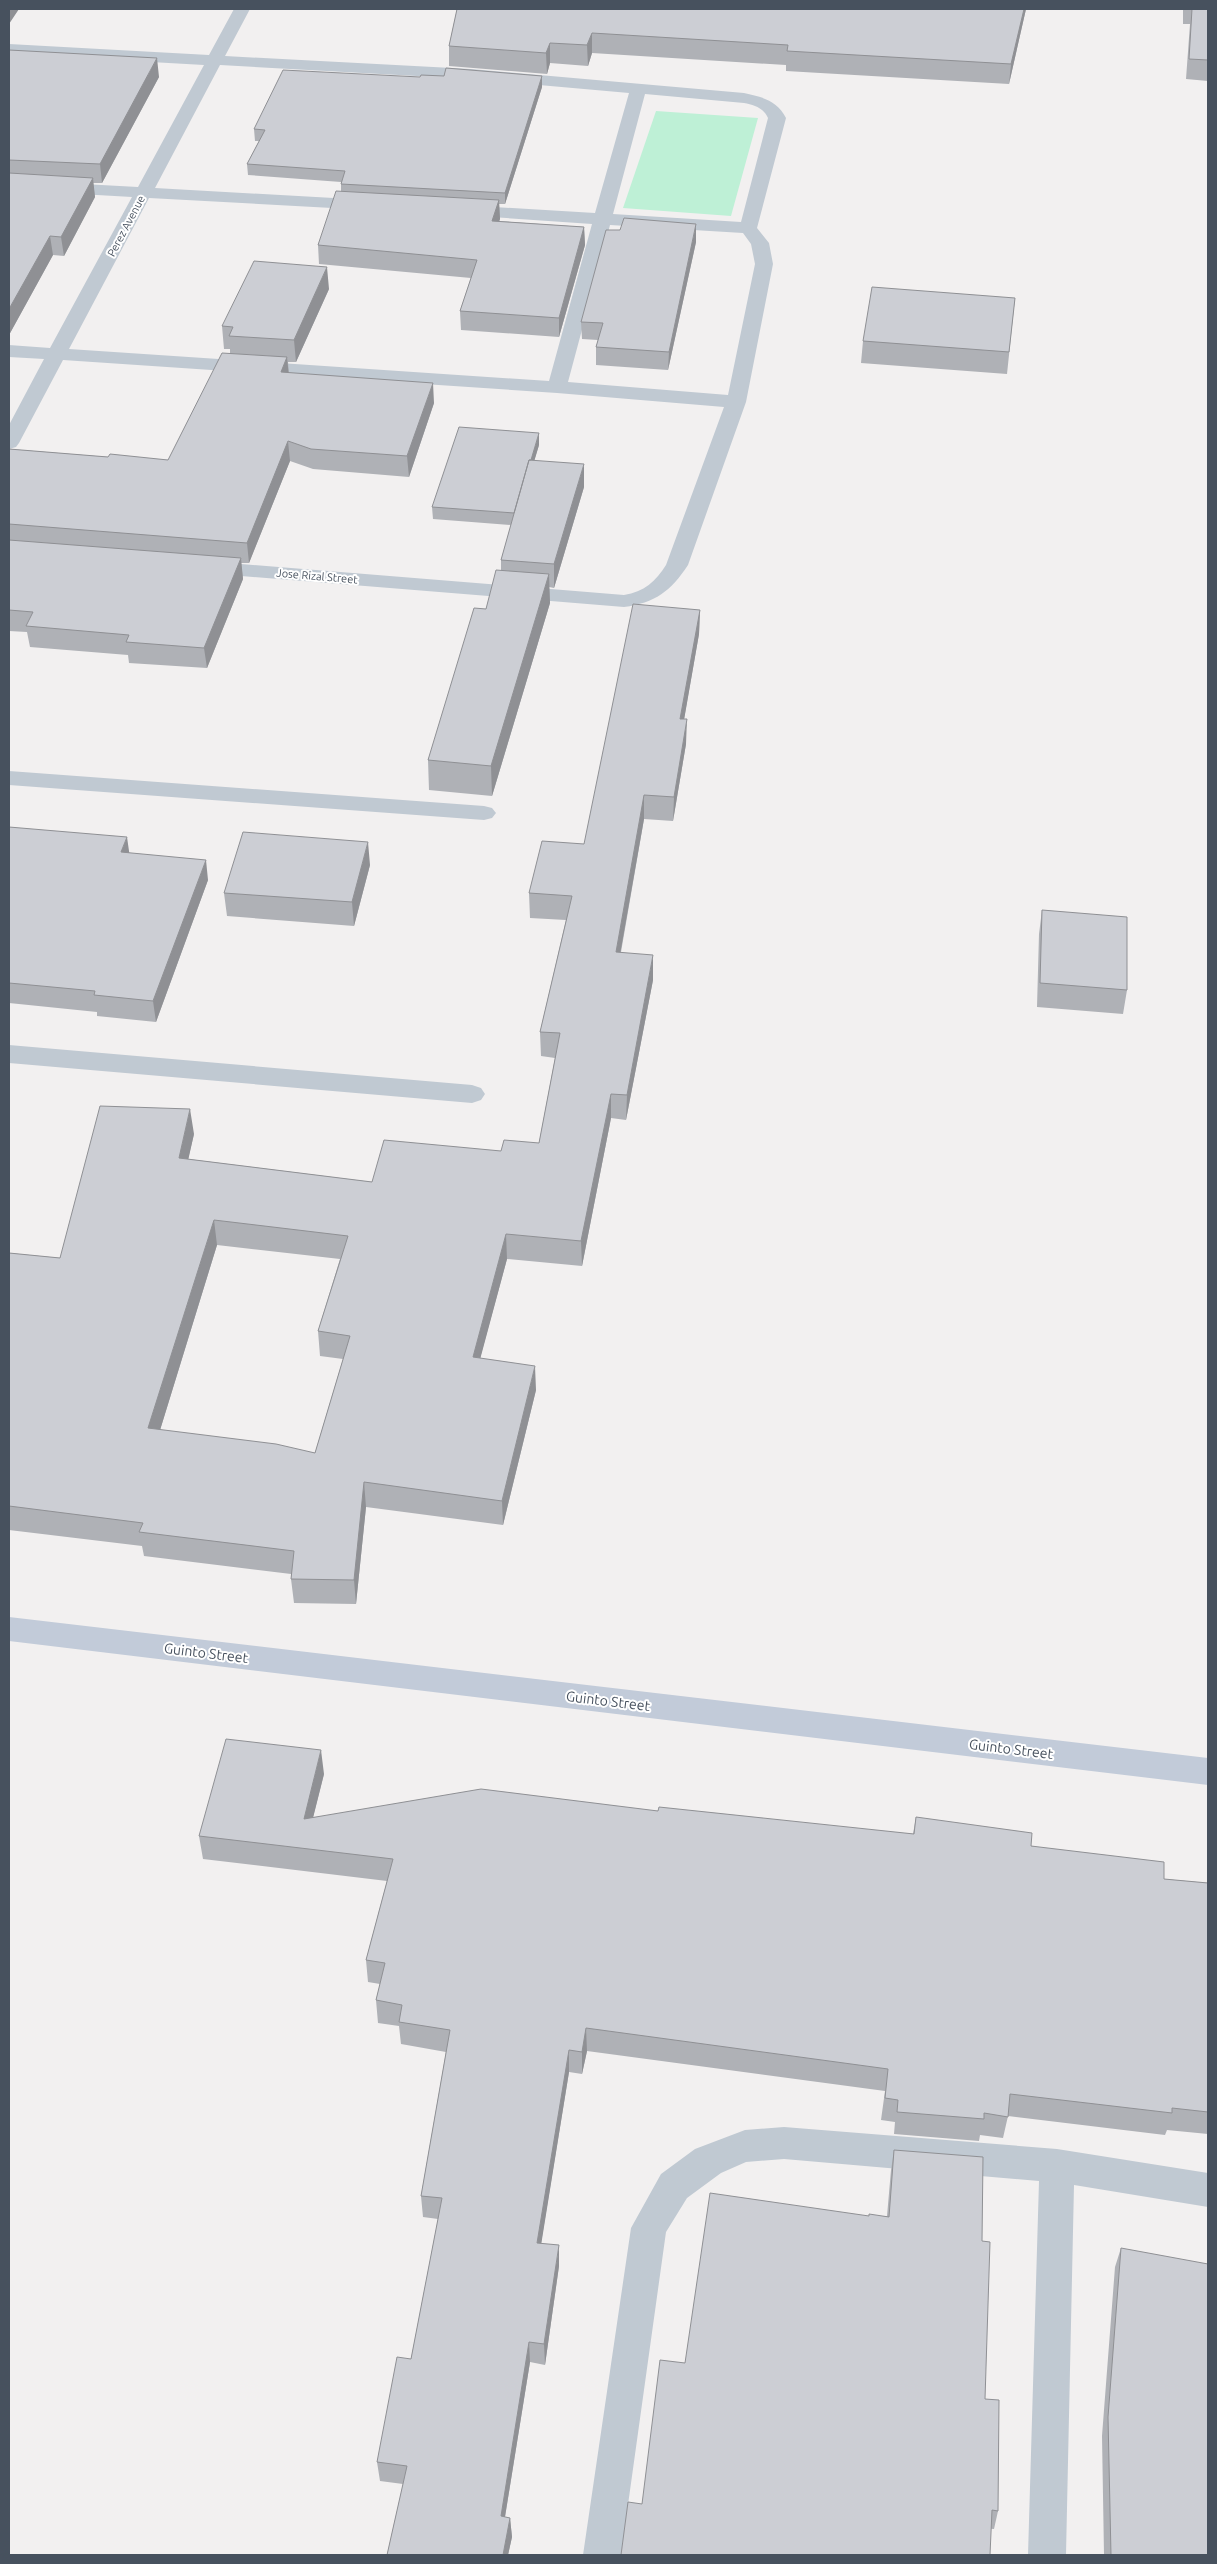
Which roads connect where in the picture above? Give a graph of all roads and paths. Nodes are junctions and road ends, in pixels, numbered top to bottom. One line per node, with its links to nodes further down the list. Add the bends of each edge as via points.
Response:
1 (242, 9): 3 (street, Perez Avenue)
2 (9, 49): 3 (street)
3 (215, 60): 4 (street, via 471,74); 6 (street, Perez Avenue)
4 (638, 89): 9 (street); 10 (street, via 744,98 758,101 774,111 777,118)
5 (9, 186): 6 (street)
6 (144, 193): 7 (street); 12 (street, Perez Avenue)
7 (383, 206)
8 (443, 209): 9 (street)
9 (602, 217): 10 (street); 13 (street)
10 (748, 228): 14 (street, Jose Rizal Street, via 760,243 764,264)
11 (9, 351): 12 (street)
12 (57, 354): 13 (street); 15 (street, Perez Avenue)
13 (557, 387): 14 (street)
14 (736, 402): 16 (street, Jose Rizal Street, via 677,565 664,586 640,599 624,601)
15 (9, 444)
16 (188, 566)
17 (9, 778): 18 (street)
18 (484, 813)
19 (9, 1054): 20 (street)
20 (472, 1094)
21 (9, 1629): 22 (street, Guinto Street)
22 (1208, 1772)
23 (1057, 2166): 24 (street); 25 (street, via 784,2143 745,2146 715,2158 674,2186 649,2228); 26 (street)
24 (1208, 2190)
25 (602, 2555)
26 (1047, 2555)

